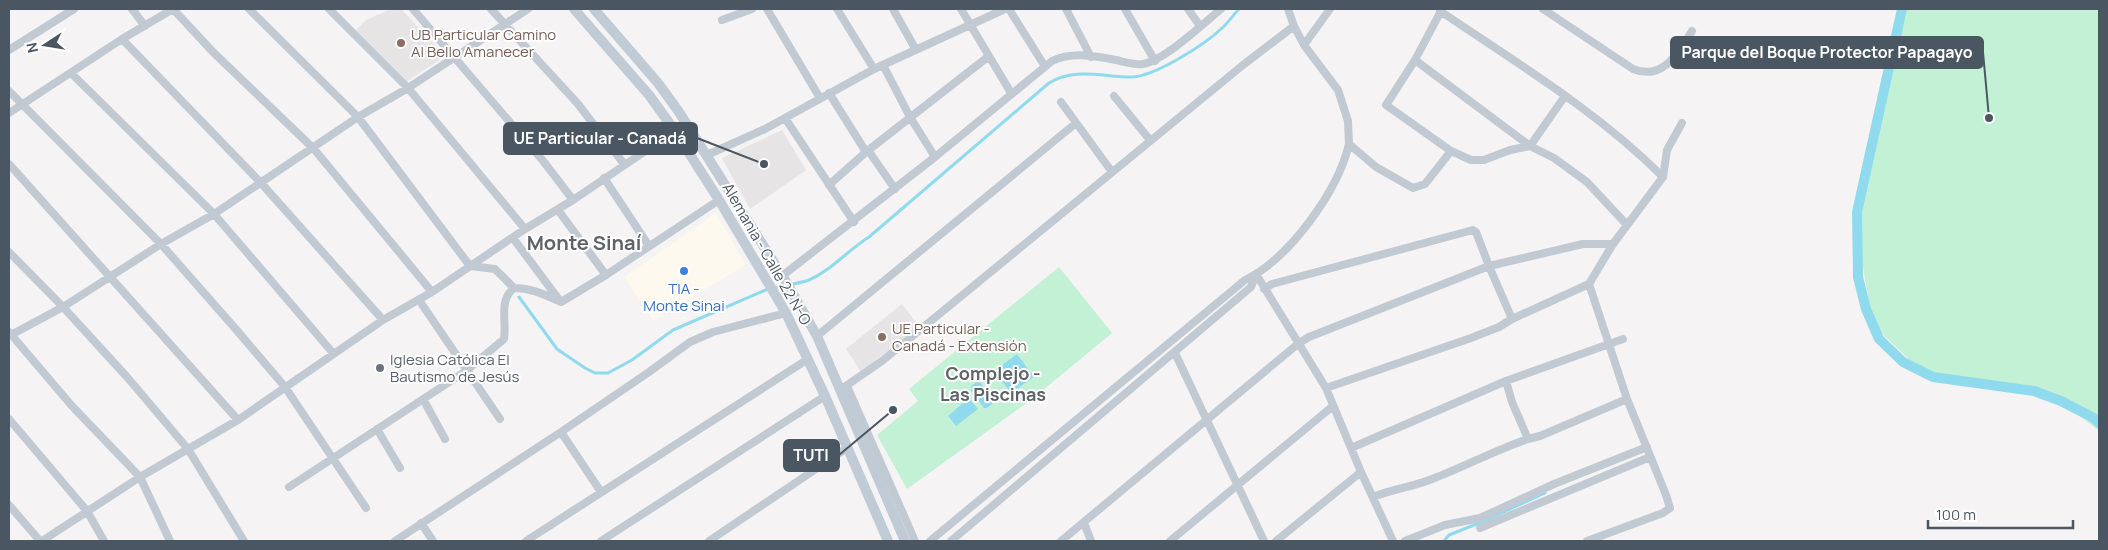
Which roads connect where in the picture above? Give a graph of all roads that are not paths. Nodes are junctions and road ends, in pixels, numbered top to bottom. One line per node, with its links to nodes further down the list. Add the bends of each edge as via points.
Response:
1 (74, 9): 34 (street)
2 (132, 9): 28 (street)
3 (250, 9): 55 (street)
4 (330, 9): 45 (street)
5 (412, 9): 36 (street)
6 (491, 9): 26 (street)
7 (528, 9): 26 (street)
8 (574, 9): 60 (street, Alemania - Calle 22 N-O, via 649,95)
9 (594, 9): 67 (street, Alemania - Calle 22 N-O, via 658,83)
10 (752, 9): 25 (street)
11 (767, 9): 51 (street)
12 (836, 9): 43 (street)
13 (893, 9): 35 (street)
14 (961, 9): 27 (street)
15 (1005, 9): 27 (street)
16 (1009, 9): 42 (street)
17 (1066, 9): 38 (street)
18 (1125, 9): 40 (street)
19 (1188, 9): 29 (street)
20 (1221, 9): 29 (street)
21 (1288, 9): 30 (street)
22 (1330, 9): 33 (street)
23 (1543, 9): 31 (street, via 1641,72 1659,70 1669,64)
24 (1441, 10): 39 (street); 50 (street)
25 (722, 20)
26 (506, 24): 36 (street); 70 (street, via 578,104)
27 (972, 24): 35 (street); 37 (street)
28 (145, 26): 32 (street); 64 (street, via 173,9)
29 (1200, 26): 40 (street)
30 (1294, 26): 33 (street); 61 (street)
31 (1692, 32)
32 (122, 40): 44 (street); 74 (street)
33 (1304, 45): 62 (street, via 1338,90 1348,121)
34 (9, 50)
35 (916, 50): 41 (street)
36 (455, 56): 45 (street); 77 (street)
37 (988, 56): 48 (street); 56 (street)
38 (1091, 56): 40 (street, via 1131,64); 42 (street, via 1069,55)
39 (1415, 60): 63 (street); 66 (street, via 1386,105)
40 (1154, 61)
41 (883, 65): 43 (street); 56 (street)
42 (1044, 65): 48 (street)
43 (874, 69): 47 (street)
44 (71, 73): 53 (street); 80 (street)
45 (408, 88): 55 (street); 83 (street)
46 (9, 91): 53 (street)
47 (828, 93): 51 (street); 65 (street)
48 (1011, 93): 68 (street)
49 (1114, 96): 61 (street)
50 (1565, 96): 63 (street); 72 (street, via 1616,134)
51 (820, 98): 57 (street)
52 (1062, 102): 58 (street)
53 (23, 103): 54 (street); 85 (street)
54 (9, 113)
55 (358, 117): 64 (street); 89 (street)
56 (910, 117): 65 (street); 68 (street)
57 (785, 118): 67 (street); 75 (street)
58 (1076, 123): 71 (street); 106 (street)
59 (1682, 123): 72 (street, via 1667,150)
60 (675, 131): 70 (street); 78 (street, Alemania - Calle 22 N-O)
61 (1150, 140): 71 (street)
62 (1349, 144): 66 (street, via 1376,167 1413,188 1425,184); 91 (street, via 1346,160 1306,228)
63 (1530, 146): 66 (street, via 1484,160 1471,160); 82 (street, via 1554,158 1587,182)
64 (314, 149): 74 (street); 98 (street)
65 (867, 151): 75 (street); 76 (street)
66 (1451, 151)
67 (708, 156): 94 (street, Alemania - Calle 22 N-O)
68 (935, 157): 76 (street)
69 (9, 164): 93 (street)
70 (624, 164): 73 (street)
71 (1112, 172): 116 (street, via 882,361)
72 (1663, 177): 82 (street)
73 (604, 178): 77 (street); 87 (street)
74 (262, 184): 80 (street); 104 (street)
75 (829, 185): 81 (street)
76 (895, 189): 81 (street)
77 (573, 200): 79 (street)
78 (719, 200): 87 (street); 102 (street, Alemania - Calle 22 N-O)
79 (558, 210): 83 (street); 92 (street)
80 (214, 214): 85 (street); 111 (street)
81 (854, 222): 94 (street)
82 (1627, 224): 86 (street)
83 (525, 230): 84 (street)
84 (513, 238): 89 (street); 100 (street)
85 (161, 244): 93 (street); 115 (street)
86 (1613, 244): 90 (street, via 1583,244); 95 (street)
87 (649, 246): 92 (street)
88 (9, 252): 101 (street)
89 (470, 266): 96 (street, via 495,269); 98 (street)
90 (1488, 266): 97 (street, via 1476,232 1470,230 1272,284); 103 (street); 108 (street)
91 (1256, 274): 97 (street); 110 (street, via 1252,288); 162 (street, via 1244,280)
92 (606, 275): 100 (street)
93 (110, 277): 101 (street); 125 (street)
94 (783, 278): 106 (street, Alemania - Calle 22 N-O)
95 (1589, 284): 103 (street); 109 (street)
96 (514, 288): 100 (street, via 524,288); 113 (street, via 507,294 504,339)
97 (1264, 289): 108 (street)
98 (432, 292): 99 (street)
99 (419, 300): 104 (street); 113 (street)
100 (561, 302)
101 (63, 307): 105 (street); 131 (street)
102 (784, 310): 112 (street, Alemania - Calle 22 N-O); 127 (street, via 690,342)
103 (1512, 319): 117 (street, via 1471,338)
104 (383, 320): 111 (street)
105 (10, 334): 138 (street, via 72,406)
106 (817, 336): 116 (street, Alemania - Calle 22 N-O)
107 (1623, 339): 109 (street)
108 (1299, 343): 117 (street); 124 (street)
109 (1609, 343): 114 (street); 119 (street)
110 (1175, 352): 124 (street); 163 (street)
111 (333, 353): 115 (street)
112 (808, 359): 118 (street, Alemania - Calle 22 N-O); 141 (street)
113 (466, 371): 120 (street); 123 (street)
114 (1506, 381): 129 (street); 133 (street)
115 (285, 387): 125 (street); 135 (street)
116 (844, 388): 160 (street, Alemania - Calle 22 N-O); 161 (street)
117 (1326, 388): 121 (street)
118 (825, 396): 132 (street, Alemania - Calle 22 N-O); 157 (street)
119 (1627, 398): 129 (street); 130 (street)
120 (423, 399): 126 (street); 128 (street)
121 (1333, 406): 133 (street); 139 (street)
122 (9, 419): 145 (street)
123 (500, 419)
124 (1207, 419): 139 (street); 147 (street)
125 (238, 420): 131 (street)
126 (377, 429): 135 (street); 136 (street)
127 (561, 432): 141 (street); 146 (street)
128 (444, 438)
129 (1528, 439): 142 (street, via 1433,479)
130 (1647, 447): 134 (street); 169 (street, via 1480,518 1445,525)
131 (188, 448): 138 (street); 153 (street)
132 (847, 448): 158 (street); 159 (street, Alemania - Calle 22 N-O)
133 (1351, 448): 137 (street)
134 (1650, 457): 148 (street); 170 (street, via 1670,508)
135 (332, 458): 140 (street); 144 (street)
136 (400, 468)
137 (1361, 472): 142 (street); 168 (street)
138 (140, 477): 145 (street); 152 (street)
139 (1238, 486): 166 (street); 167 (street)
140 (289, 487)
141 (601, 492): 156 (street)
142 (1373, 498): 149 (street)
143 (9, 505): 150 (street)
144 (366, 508)
145 (87, 511): 150 (street); 151 (street)
146 (421, 523): 154 (street); 155 (street)
147 (1084, 523): 164 (street); 165 (street)
148 (1480, 528)
149 (1391, 540)
150 (41, 541)
151 (104, 541)
152 (170, 541)
153 (244, 541)
154 (395, 541)
155 (433, 541)
156 (526, 541)
157 (601, 541)
158 (710, 541)
159 (888, 541)
160 (905, 541)
161 (915, 541)
162 (930, 541)
163 (951, 541)
164 (1061, 541)
165 (1091, 541)
166 (1170, 541)
167 (1264, 541)
168 (1276, 541)
169 (1405, 541)
170 (1587, 541)

